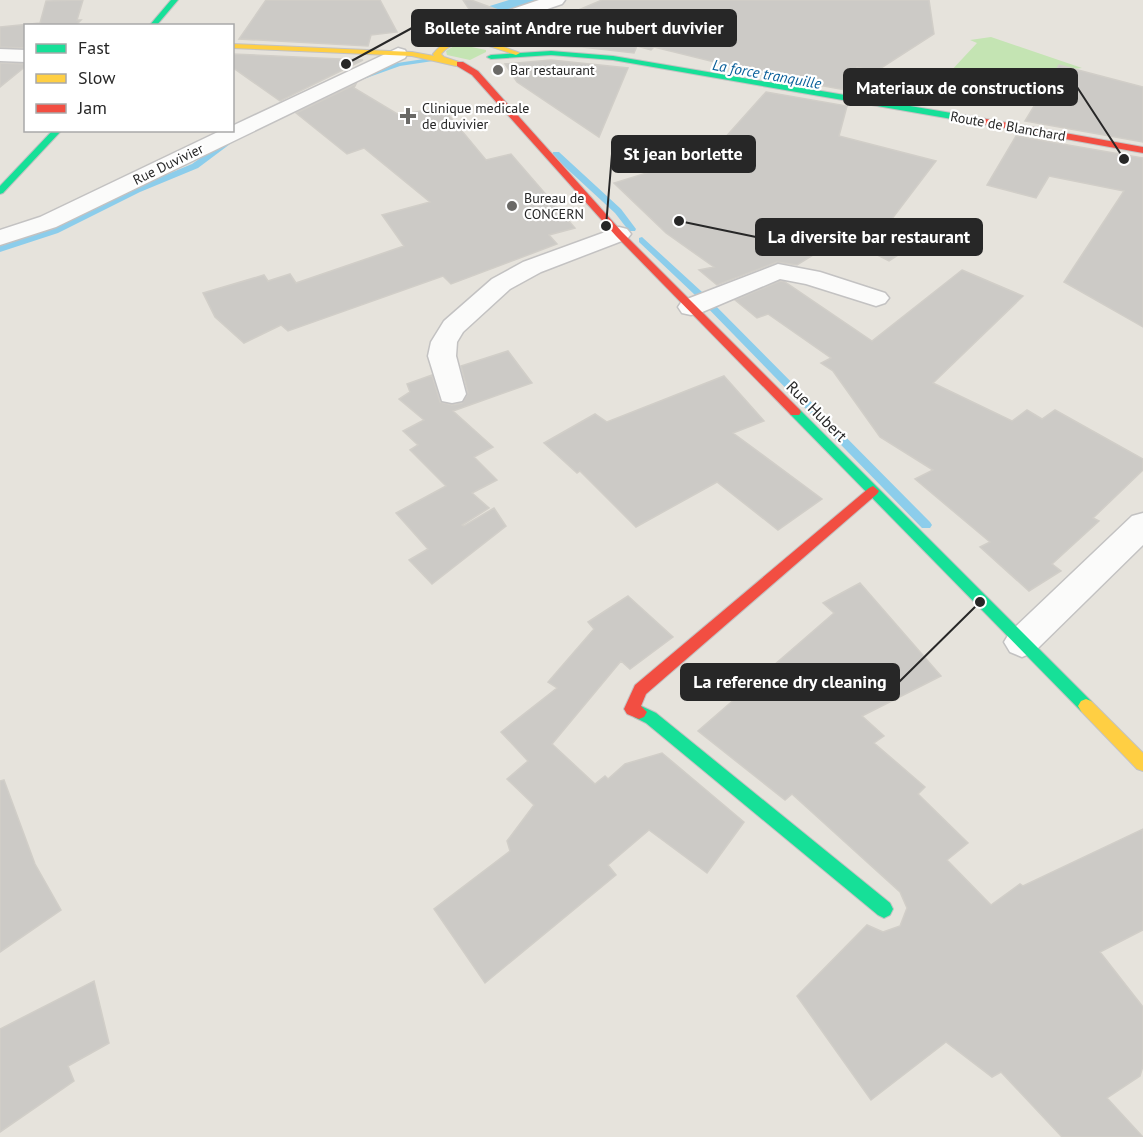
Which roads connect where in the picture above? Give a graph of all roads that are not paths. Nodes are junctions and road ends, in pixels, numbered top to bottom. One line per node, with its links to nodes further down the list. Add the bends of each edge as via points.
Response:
1 (175, 0): 3 (street)
2 (556, 0): 6 (street, via 498,20)
3 (154, 24)
4 (234, 46): 7 (street)
5 (447, 48): 6 (street); 7 (street); 10 (street)
6 (486, 48): 10 (street); 11 (street); 13 (street, Route de Blanchard, via 665,68)
7 (405, 54): 11 (street); 16 (street, Rue Duvivier, via 48,222)
8 (0, 55): 9 (street)
9 (24, 56)
10 (460, 64): 11 (street, Rue Hubert)
11 (480, 78): 15 (street, Rue Hubert)
12 (56, 132): 14 (street)
13 (1143, 150)
14 (0, 191)
15 (619, 234): 18 (street, Rue Hubert); 19 (street, via 532,267 501,284 453,327 444,342 442,356)
16 (0, 238)
17 (876, 298): 18 (street, via 778,271)
18 (691, 307): 20 (street, Rue Hubert)
19 (452, 394)
20 (873, 491): 22 (street, Rue Hubert); 24 (street, via 640,690 632,709 651,718)
21 (1143, 525): 22 (street)
22 (1023, 642): 23 (street, Rue Hubert)
23 (1143, 764)
24 (884, 909)

